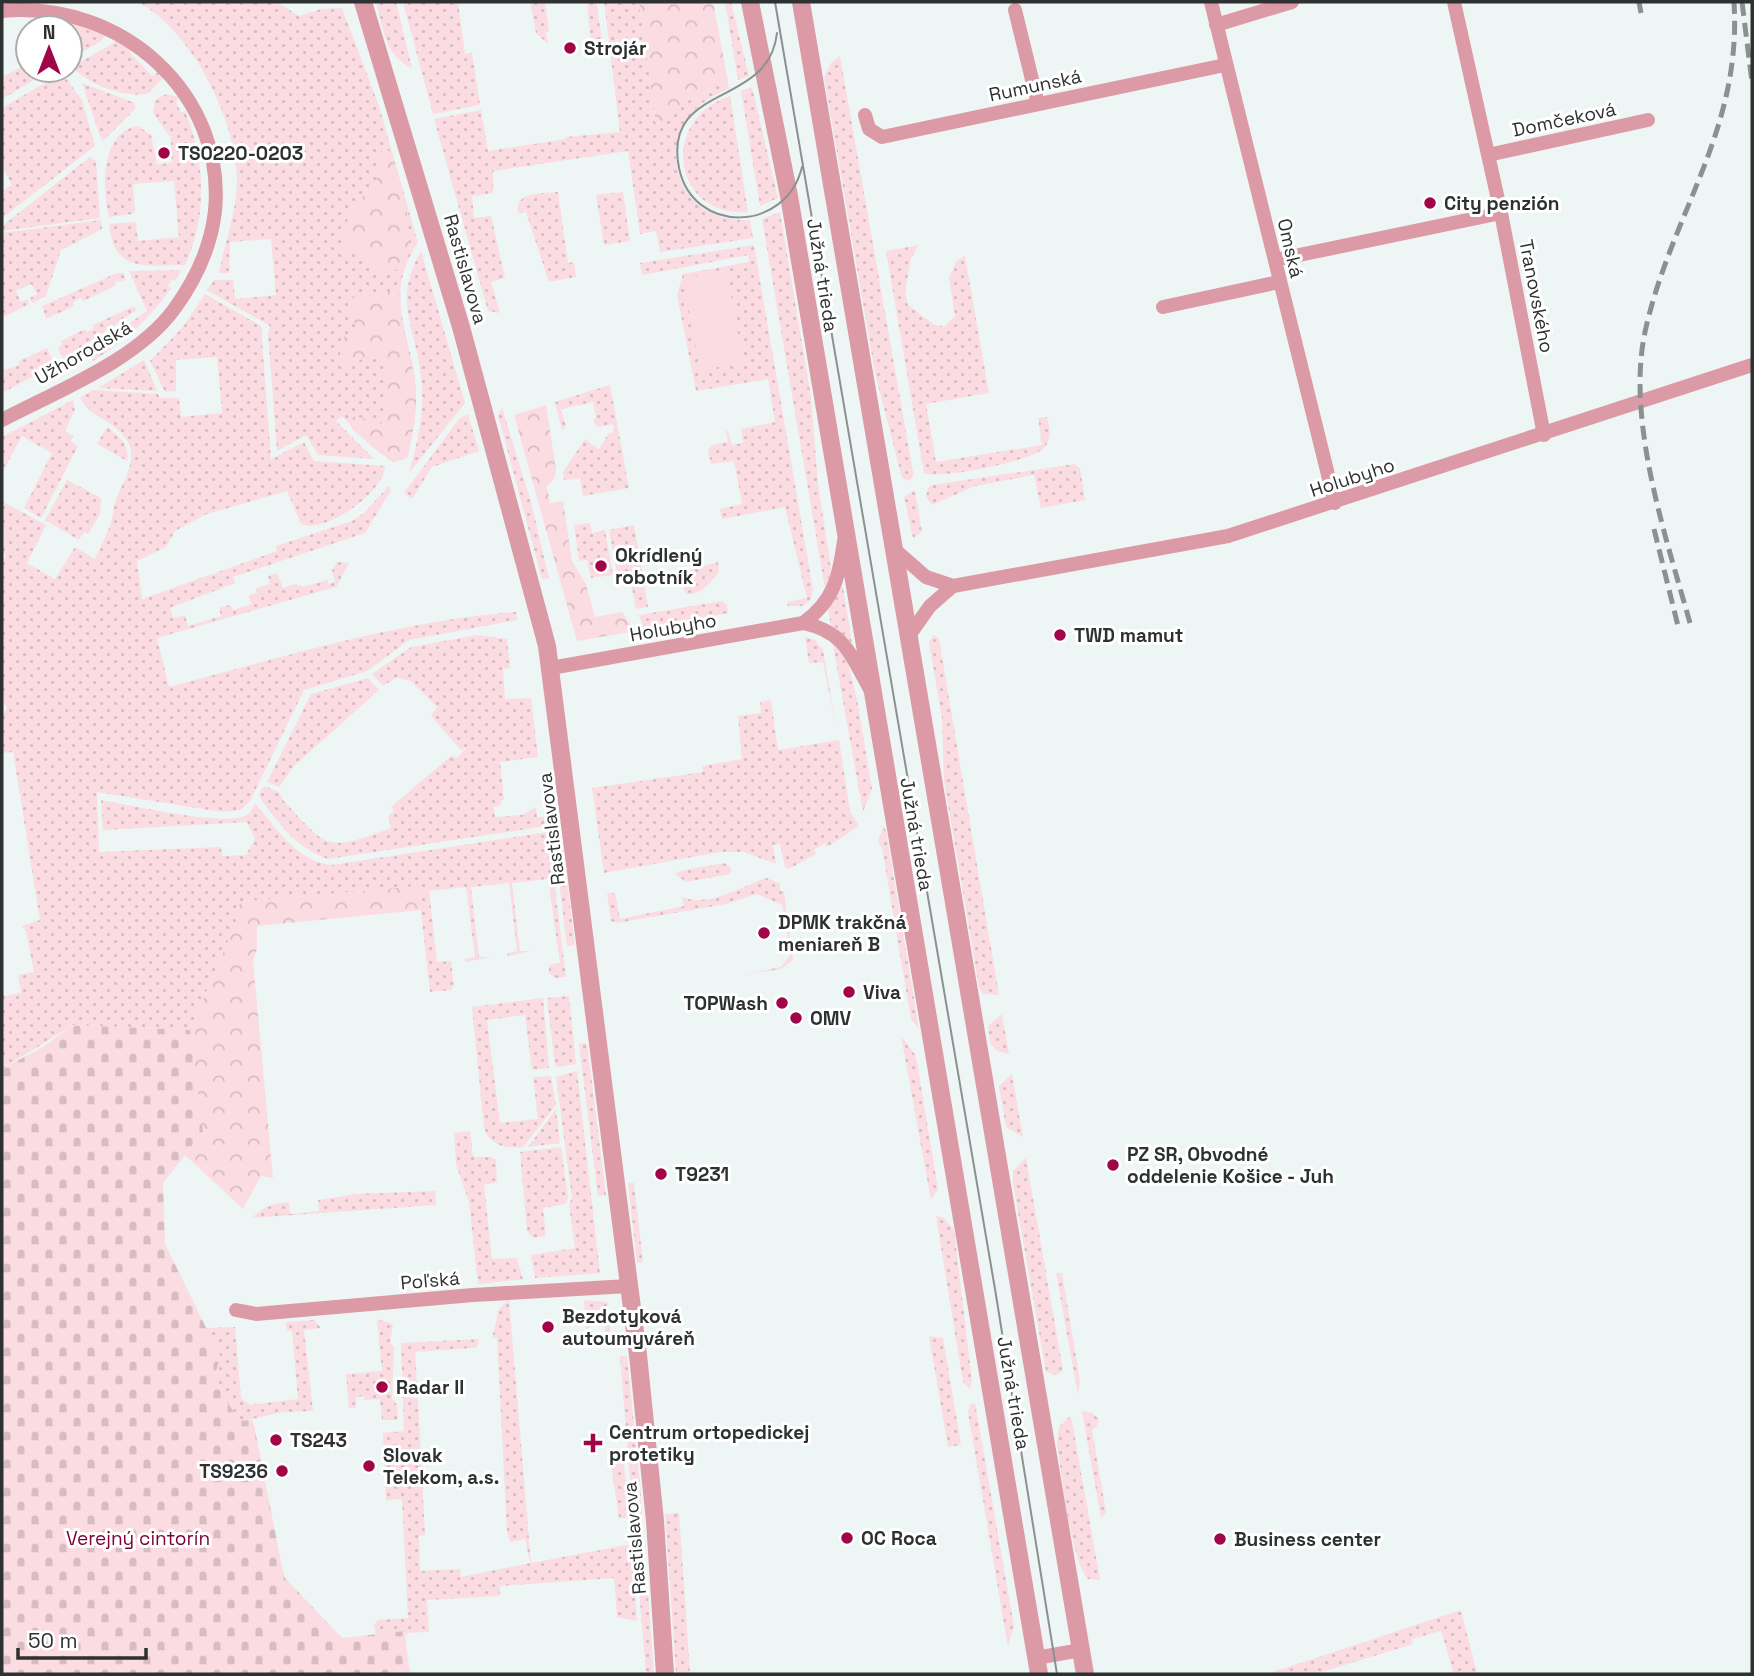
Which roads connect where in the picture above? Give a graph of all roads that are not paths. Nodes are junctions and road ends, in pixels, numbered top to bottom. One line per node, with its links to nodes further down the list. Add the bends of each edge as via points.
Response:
1 (363, 2): 28 (street, Rastislavova, via 471,363)
2 (750, 2): 23 (street, Južná trieda, via 789,196)
3 (801, 2): 24 (street, Južná trieda)
4 (1211, 2): 9 (street, Omská)
5 (1293, 2): 9 (street)
6 (1454, 2): 14 (street, Tranovského)
7 (1015, 10): 11 (street)
8 (2, 11): 20 (street, Užhorodská, via 38,2 84,6 128,25 151,42 192,100 208,136 216,184 212,232 204,258 158,328 107,364)
9 (1216, 25): 10 (street, Omská)
10 (1225, 65): 11 (street, Rumunská); 16 (street, Omská)
11 (1038, 104): 12 (street, Rumunská, via 882,137 869,129)
12 (865, 115)
13 (1648, 120): 14 (street, Domčeková)
14 (1489, 155): 15 (street, Tranovského)
15 (1501, 213): 16 (street); 21 (street, Tranovského)
16 (1275, 260): 17 (street, Omská)
17 (1279, 282): 18 (street); 22 (street, Omská)
18 (1163, 307)
19 (1752, 365): 21 (street, Holubyho)
20 (2, 420)
21 (1544, 435): 22 (street, Holubyho)
22 (1335, 503): 25 (street, Holubyho, via 1219,538)
23 (845, 534): 26 (street, via 835,588 817,613); 29 (street, Južná trieda)
24 (894, 549): 25 (street, via 926,577); 27 (street, Južná trieda)
25 (953, 586): 27 (street, via 930,606)
26 (803, 623): 28 (street, Holubyho); 29 (street, via 838,636)
27 (908, 637): 32 (street, Južná trieda)
28 (551, 668): 30 (street, Rastislavova)
29 (872, 692): 33 (street, Južná trieda)
30 (628, 1286): 31 (street, Poľská, via 256,1314); 34 (street, Rastislavova, via 655,1521)
31 (236, 1310)
32 (1081, 1650): 33 (street); 35 (street, Južná trieda)
33 (1038, 1666)
34 (665, 1674)
35 (1085, 1674)

